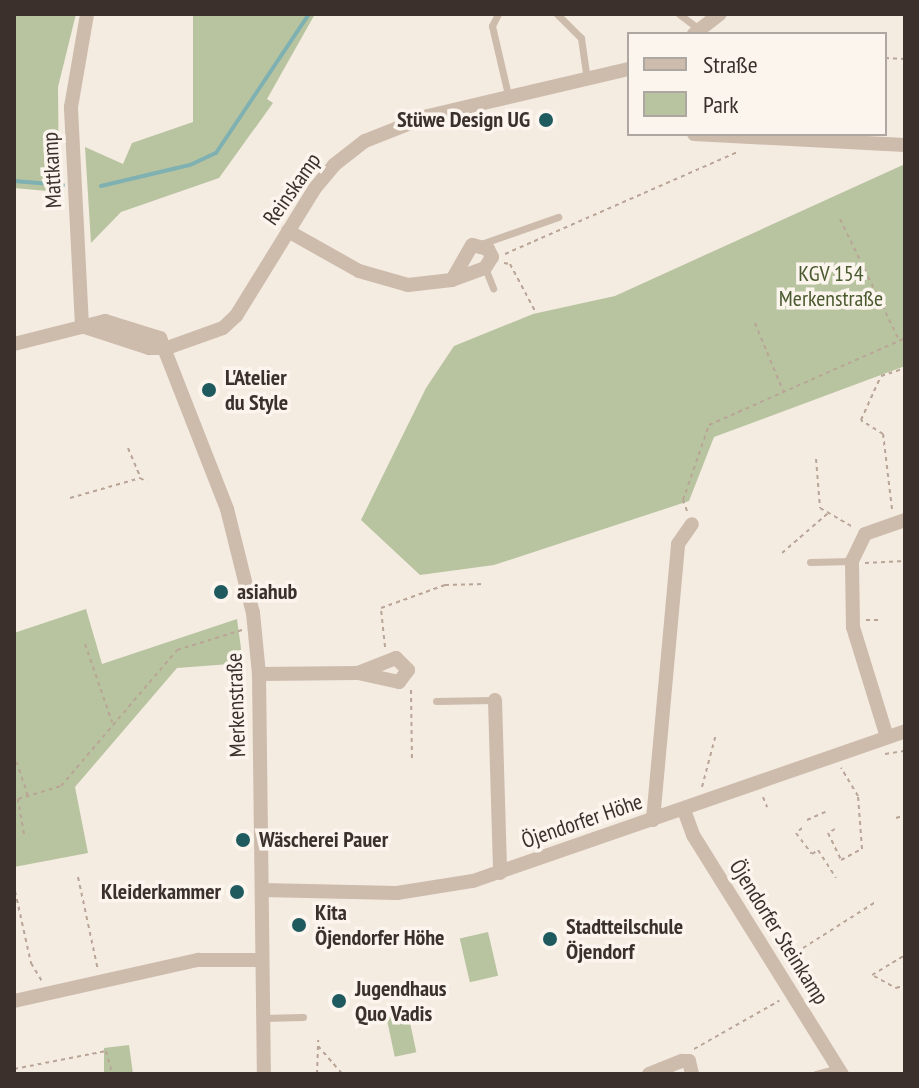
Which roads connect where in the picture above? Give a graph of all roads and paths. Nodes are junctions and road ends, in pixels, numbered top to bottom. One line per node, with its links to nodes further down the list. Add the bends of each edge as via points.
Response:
1 (87, 14): 22 (street, Mattkamp, via 71,107)
2 (498, 14): 9 (lane, via 492,26)
3 (557, 14): 8 (lane, via 581,38)
4 (679, 14): 6 (lane)
5 (720, 14): 6 (street)
6 (697, 32)
7 (627, 70): 8 (street, Reinskamp)
8 (587, 82): 9 (street, Reinskamp)
9 (509, 99): 15 (street, Reinskamp, via 428,116 365,141 334,165)
10 (713, 136): 11 (street)
11 (762, 141): 12 (street); 17 (path)
12 (905, 145)
13 (558, 217): 16 (lane)
14 (840, 219): 24 (path)
15 (288, 231): 18 (street, via 386,281 408,285); 26 (street, Reinskamp, via 236,316 223,328)
16 (481, 244): 17 (street); 18 (street, via 466,251)
17 (490, 262): 18 (street); 19 (lane); 20 (path, via 510,264)
18 (452, 280)
19 (493, 288)
20 (536, 313)
21 (755, 323): 28 (path)
22 (82, 326): 25 (street); 26 (street, via 126,324 160,338)
23 (905, 338): 24 (path)
24 (899, 341): 28 (path)
25 (14, 344)
26 (167, 348): 43 (street, Merkenstraße, via 227,509)
27 (905, 368): 35 (path, via 881,376 861,420 883,434)
28 (783, 392): 36 (path, via 705,430 683,500)
29 (128, 448): 31 (path)
30 (816, 459): 34 (path, via 820,508)
31 (140, 478): 32 (path); 33 (path)
32 (147, 482)
33 (70, 498)
34 (828, 513): 37 (path); 38 (path)
35 (899, 521): 37 (street)
36 (692, 524): 65 (street, via 678,544)
37 (865, 534): 41 (street)
38 (782, 553)
39 (905, 561): 41 (path)
40 (810, 562): 41 (lane)
41 (852, 563): 54 (street, via 853,627)
42 (485, 584): 45 (path, via 445,585 381,608)
43 (255, 626): 47 (street, Merkenstraße); 51 (path, via 177,650)
44 (85, 644): 51 (path)
45 (387, 660): 46 (street); 48 (street, via 407,664)
46 (358, 673): 47 (street); 48 (street)
47 (259, 674): 73 (street, Merkenstraße)
48 (404, 680): 59 (path, via 411,685)
49 (495, 700): 50 (lane); 70 (street)
50 (436, 701)
51 (113, 725): 60 (path, via 61,786)
52 (905, 731): 54 (street, Öjendorfer Höhe)
53 (716, 734): 61 (path)
54 (887, 737): 57 (street, Öjendorfer Höhe)
55 (905, 751): 58 (path)
56 (14, 754): 60 (path)
57 (834, 756): 61 (street, Öjendorfer Höhe); 68 (path, via 858,796 862,849 841,860 828,833)
58 (875, 757)
59 (412, 761)
60 (28, 797): 69 (path, via 18,799)
61 (690, 808): 65 (street, Öjendorfer Höhe); 82 (street, Öjendorfer Steinkamp, via 693,835)
62 (827, 811): 66 (path)
63 (905, 815): 64 (path)
64 (896, 818)
65 (653, 820): 70 (street, Öjendorfer Höhe)
66 (807, 820)
67 (802, 828): 72 (path, via 796,833 812,854 818,850)
68 (835, 829)
69 (24, 834)
70 (500, 873): 73 (street, Öjendorfer Höhe, via 413,892)
71 (78, 877): 79 (path)
72 (836, 878)
73 (262, 890): 78 (street, Merkenstraße)
74 (15, 891): 81 (path, via 31,963)
75 (877, 901): 76 (path)
76 (803, 948)
77 (905, 955): 80 (path, via 872,975 896,988)
78 (262, 960): 79 (street, via 198,960); 85 (street, Merkenstraße)
79 (101, 982): 81 (street)
80 (905, 985)
81 (50, 993): 83 (street)
82 (792, 993): 88 (path, via 695,1048); 90 (street, Öjendorfer Steinkamp)
83 (14, 1001)
84 (303, 1017): 85 (lane)
85 (263, 1018): 92 (street, Merkenstraße)
86 (318, 1040): 87 (path)
87 (318, 1046): 93 (path); 94 (path)
88 (691, 1068): 95 (street)
89 (14, 1069): 91 (path, via 106,1051)
90 (841, 1071): 96 (lane)
91 (112, 1074)
92 (264, 1074)
93 (317, 1074)
94 (342, 1074)
95 (649, 1074)
96 (816, 1074)

